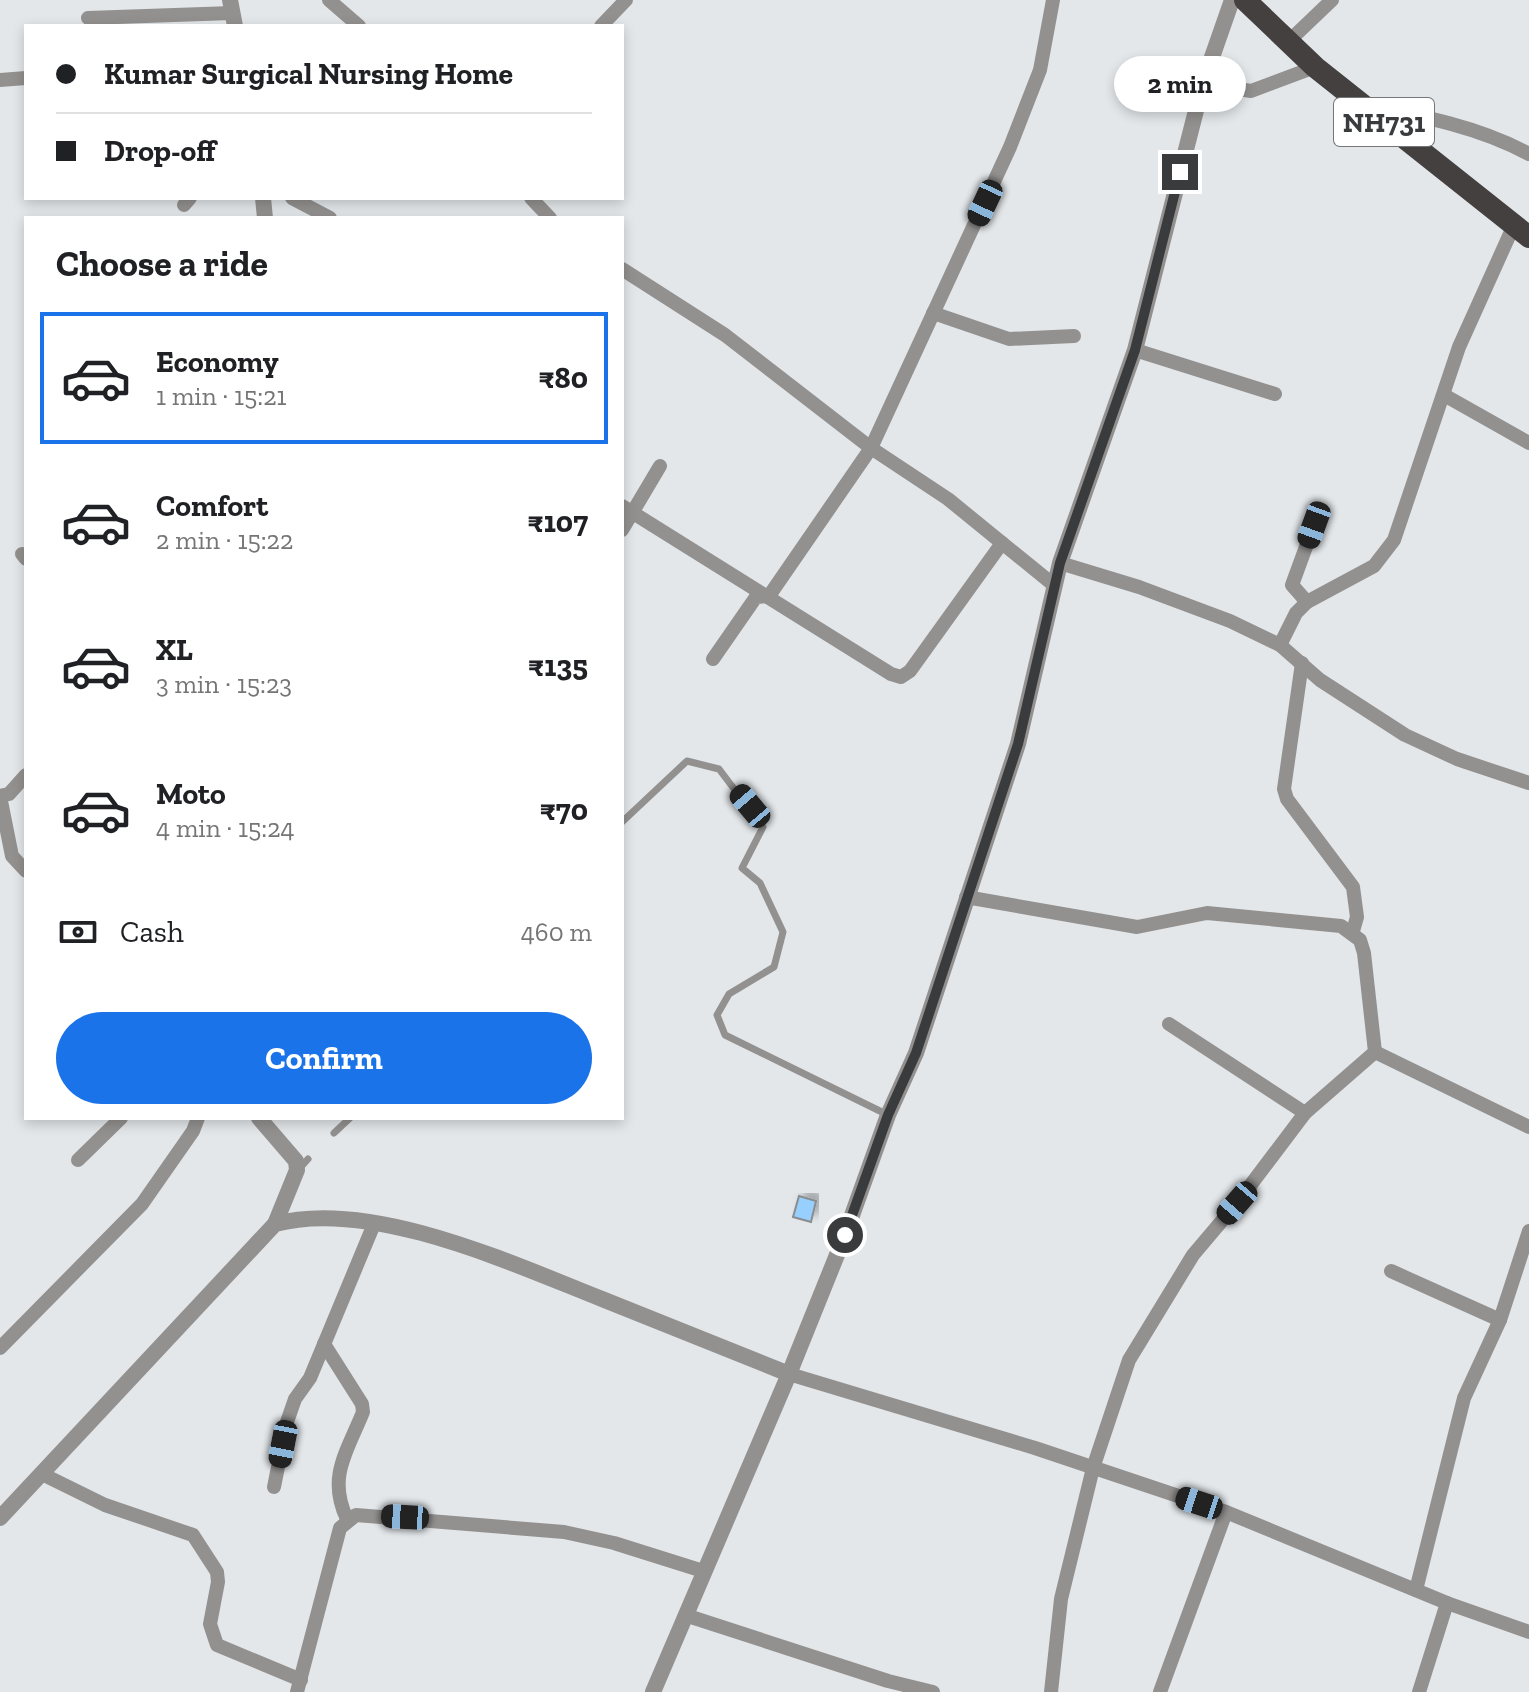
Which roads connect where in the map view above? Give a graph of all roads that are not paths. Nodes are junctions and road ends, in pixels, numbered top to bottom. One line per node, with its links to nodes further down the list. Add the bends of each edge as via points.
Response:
1 (329, 0): 9 (street)
2 (626, 0): 10 (street)
3 (1053, 0): 22 (street, via 1040,70)
4 (1232, 0): 15 (street)
5 (1245, 0): 11 (highway, NH731)
6 (1332, 0): 11 (street)
7 (232, 13): 8 (street)
8 (88, 18)
9 (357, 24)
10 (603, 24)
11 (1288, 42): 12 (highway, NH731)
12 (1315, 67): 15 (street, via 1251,91); 16 (highway, NH731)
13 (24, 78): 14 (street)
14 (0, 80)
15 (1203, 83): 24 (street)
16 (1363, 105): 17 (street, via 1428,117 1502,139); 20 (highway, NH731)
17 (1529, 154)
18 (296, 200): 19 (street)
19 (326, 216)
20 (1522, 231): 26 (street, via 1459,347)
21 (624, 270): 28 (street, via 725,335)
22 (933, 313): 23 (street, via 1009,339); 28 (street)
23 (1074, 336)
24 (1135, 350): 25 (street); 33 (street)
25 (1275, 394)
26 (1444, 395): 27 (street); 36 (street, via 1394,540 1374,566)
27 (1529, 443)
28 (871, 448): 32 (street); 35 (street)
29 (660, 466): 30 (street)
30 (627, 509): 35 (street)
31 (1314, 525): 36 (street, via 1292,585)
32 (1002, 543): 34 (street); 35 (street, via 901,677)
33 (1060, 563): 34 (street); 37 (street, via 1152,592)
34 (1055, 586): 45 (street, via 1018,744)
35 (769, 596): 38 (street, via 756,597)
36 (1307, 602): 37 (street)
37 (1280, 645): 39 (street)
38 (713, 659)
39 (1302, 663): 41 (street, via 1405,735); 46 (street, via 1284,789 1353,887)
40 (24, 777): 42 (street)
41 (1529, 783)
42 (0, 796): 44 (street, via 12,856)
43 (624, 820): 50 (lane, via 687,761 719,769 763,827 742,868 760,883 783,932 774,967 729,994 717,1015 725,1035)
44 (24, 869)
45 (966, 897): 46 (street, via 1137,927 1207,913); 50 (street, via 916,1053)
46 (1353, 931): 48 (street, via 1364,953)
47 (1169, 1024): 49 (street)
48 (1375, 1052): 49 (street); 55 (street)
49 (1305, 1113): 66 (street, via 1193,1255 1153,1318 1129,1360)
50 (888, 1115): 65 (street)
51 (119, 1120): 57 (street)
52 (197, 1120): 64 (street, via 142,1204)
53 (261, 1120): 58 (street, via 303,1164)
54 (348, 1120): 56 (lane)
55 (1529, 1127)
56 (334, 1133)
57 (78, 1160)
58 (275, 1224): 59 (street, via 336,1217); 67 (street)
59 (374, 1224): 63 (street); 65 (street, via 472,1247)
60 (1529, 1231): 62 (street)
61 (1391, 1271): 62 (street)
62 (1500, 1320): 73 (street, via 1464,1398)
63 (324, 1344): 68 (street, via 295,1399); 71 (street, via 362,1404 336,1479)
64 (0, 1348)
65 (789, 1374): 66 (street); 72 (street)
66 (1093, 1468): 69 (street); 80 (street, via 1061,1599)
67 (42, 1474): 70 (street); 77 (street, via 105,1505 193,1535 217,1572 210,1624 217,1645)
68 (274, 1487)
69 (1226, 1512): 73 (street); 81 (street)
70 (0, 1518)
71 (347, 1519): 72 (street, via 356,1515 454,1520 564,1532); 77 (street, via 340,1528)
72 (703, 1571): 75 (street)
73 (1416, 1590): 74 (street)
74 (1447, 1603): 76 (street); 82 (street)
75 (688, 1616): 78 (street); 79 (street)
76 (1529, 1632)
77 (299, 1686)
78 (653, 1692)
79 (933, 1692)
80 (1051, 1692)
81 (1160, 1692)
82 (1419, 1692)

